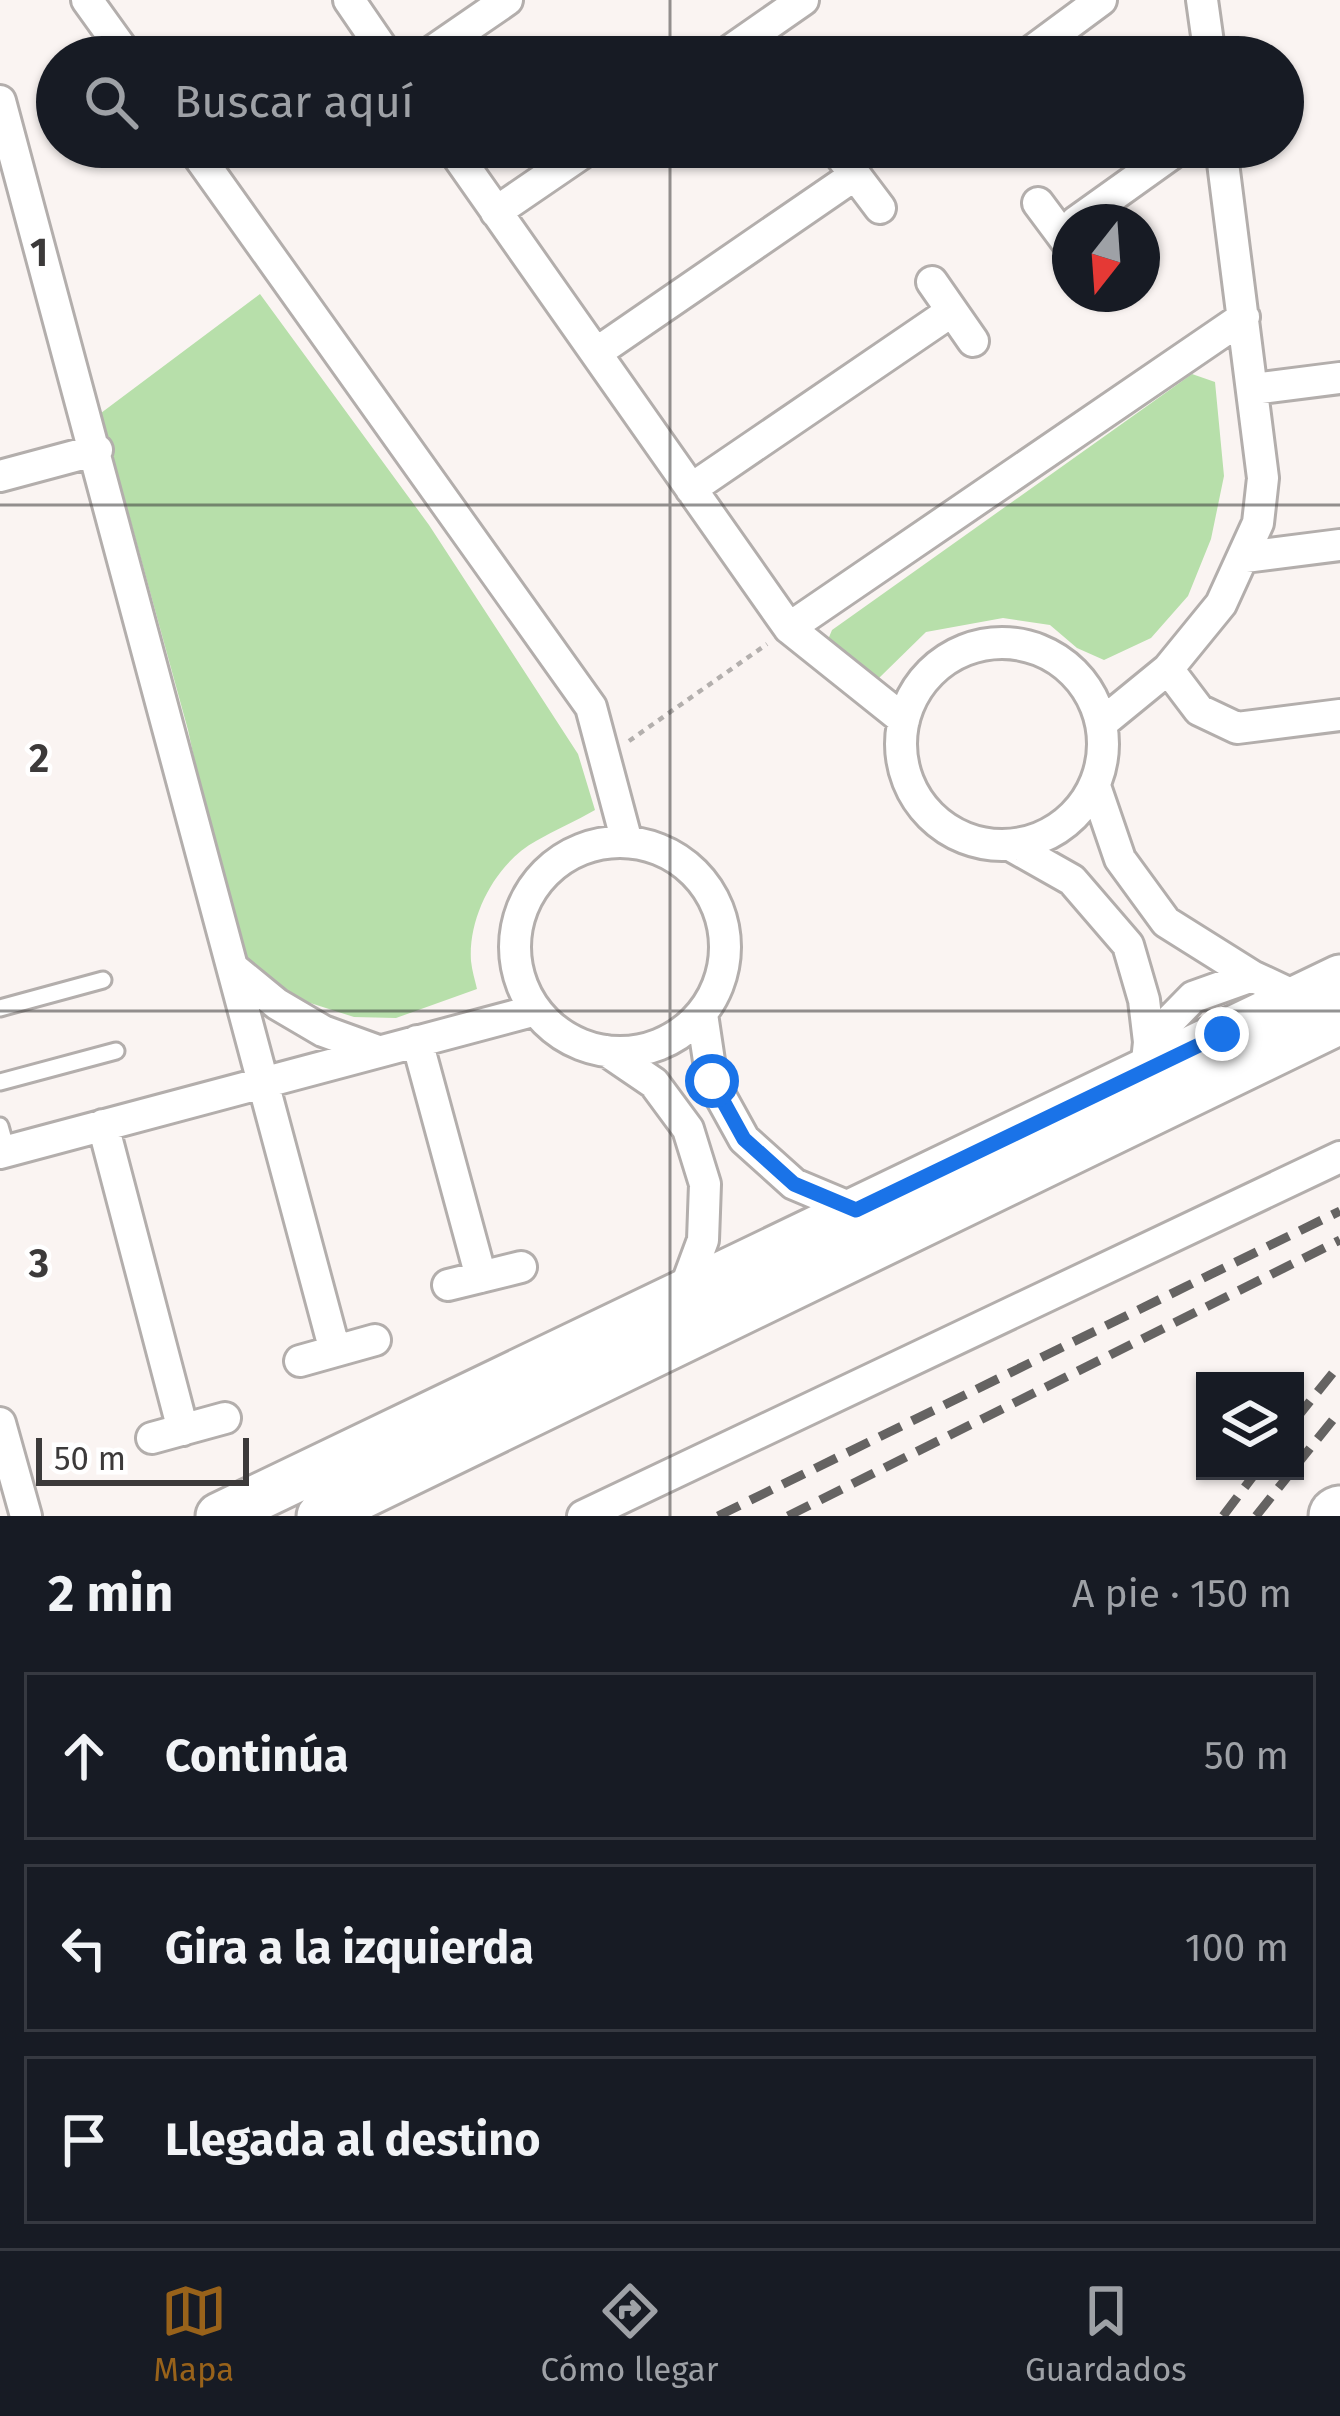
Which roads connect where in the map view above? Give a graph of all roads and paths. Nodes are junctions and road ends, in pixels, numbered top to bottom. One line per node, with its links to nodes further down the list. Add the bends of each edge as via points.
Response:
1 (87, 0): 7 (street)
2 (349, 0): 8 (street)
3 (507, 0): 9 (street)
4 (803, 0): 10 (street)
5 (1101, 0): 11 (street)
6 (1202, 0): 12 (street)
7 (113, 36)
8 (374, 36)
9 (455, 36)
10 (751, 36)
11 (1052, 36)
12 (1207, 36)
13 (0, 101): 33 (street)
14 (207, 168): 43 (street, via 591,707)
15 (466, 168): 24 (street)
16 (560, 168): 24 (street)
17 (850, 168): 20 (street)
18 (1153, 168): 22 (street)
19 (1224, 168): 28 (street)
20 (855, 175): 23 (street); 30 (street)
21 (1038, 203): 25 (street)
22 (1106, 204)
23 (880, 208)
24 (496, 212): 30 (street)
25 (1052, 216)
26 (932, 282): 27 (street)
27 (952, 311): 29 (street); 35 (street)
28 (1244, 316): 32 (street); 38 (street)
29 (974, 340)
30 (596, 353): 35 (street)
31 (1340, 378): 32 (street)
32 (1253, 389): 37 (street, via 1263,478)
33 (97, 450): 34 (street); 47 (street)
34 (0, 476)
35 (691, 489): 38 (street)
36 (1340, 545): 37 (street)
37 (1245, 557): 39 (street, via 1221,604)
38 (790, 628): 41 (street); 43 (path)
39 (1168, 669): 40 (street, via 1199,710 1237,728); 42 (street)
40 (1340, 715)
41 (904, 720): 42 (street, via 914,693 940,664 994,642 1034,647 1070,669); 46 (street, via 906,776 929,814 966,838)
42 (1102, 723): 44 (street)
43 (605, 758): 45 (street)
44 (1095, 786): 46 (street, via 1053,832); 48 (street, via 1120,859 1166,922)
45 (627, 842): 53 (street, via 580,849 530,892 514,952); 54 (street, via 690,868 717,906 723,974)
46 (1010, 844): 61 (street, via 1072,880 1128,945 1144,1000)
47 (233, 968): 58 (street, via 323,1031); 63 (street)
48 (1252, 976): 51 (street); 61 (street, via 1193,997)
49 (1340, 978): 51 (main road)
50 (103, 980): 52 (lane)
51 (1299, 998): 60 (main road)
52 (0, 1008)
53 (536, 1010): 56 (street); 59 (street, via 567,1038)
54 (702, 1014): 59 (street, via 649,1048); 67 (street, via 712,1081 744,1139 794,1184)
55 (1340, 1021): 60 (main road)
56 (417, 1040): 58 (street); 69 (street)
57 (116, 1051): 62 (lane)
58 (377, 1051): 63 (street)
59 (607, 1051): 71 (street, via 654,1083 688,1129 705,1184 704,1240)
60 (1231, 1052): 61 (main road); 81 (main road)
61 (1147, 1056): 67 (main road)
62 (0, 1082)
63 (261, 1083): 64 (street); 73 (street)
64 (103, 1125): 65 (street); 77 (street)
65 (2, 1143)
66 (1340, 1157): 82 (street)
67 (856, 1210): 71 (main road)
68 (521, 1267): 69 (street)
69 (481, 1277): 70 (street)
70 (448, 1286)
71 (683, 1294): 80 (main road)
72 (375, 1340): 73 (street)
73 (335, 1351): 74 (street)
74 (300, 1361)
75 (225, 1418): 77 (street)
76 (0, 1423): 79 (street)
77 (183, 1430): 78 (street)
78 (152, 1438)
79 (26, 1516)
80 (219, 1516)
81 (320, 1516)
82 (583, 1516)

